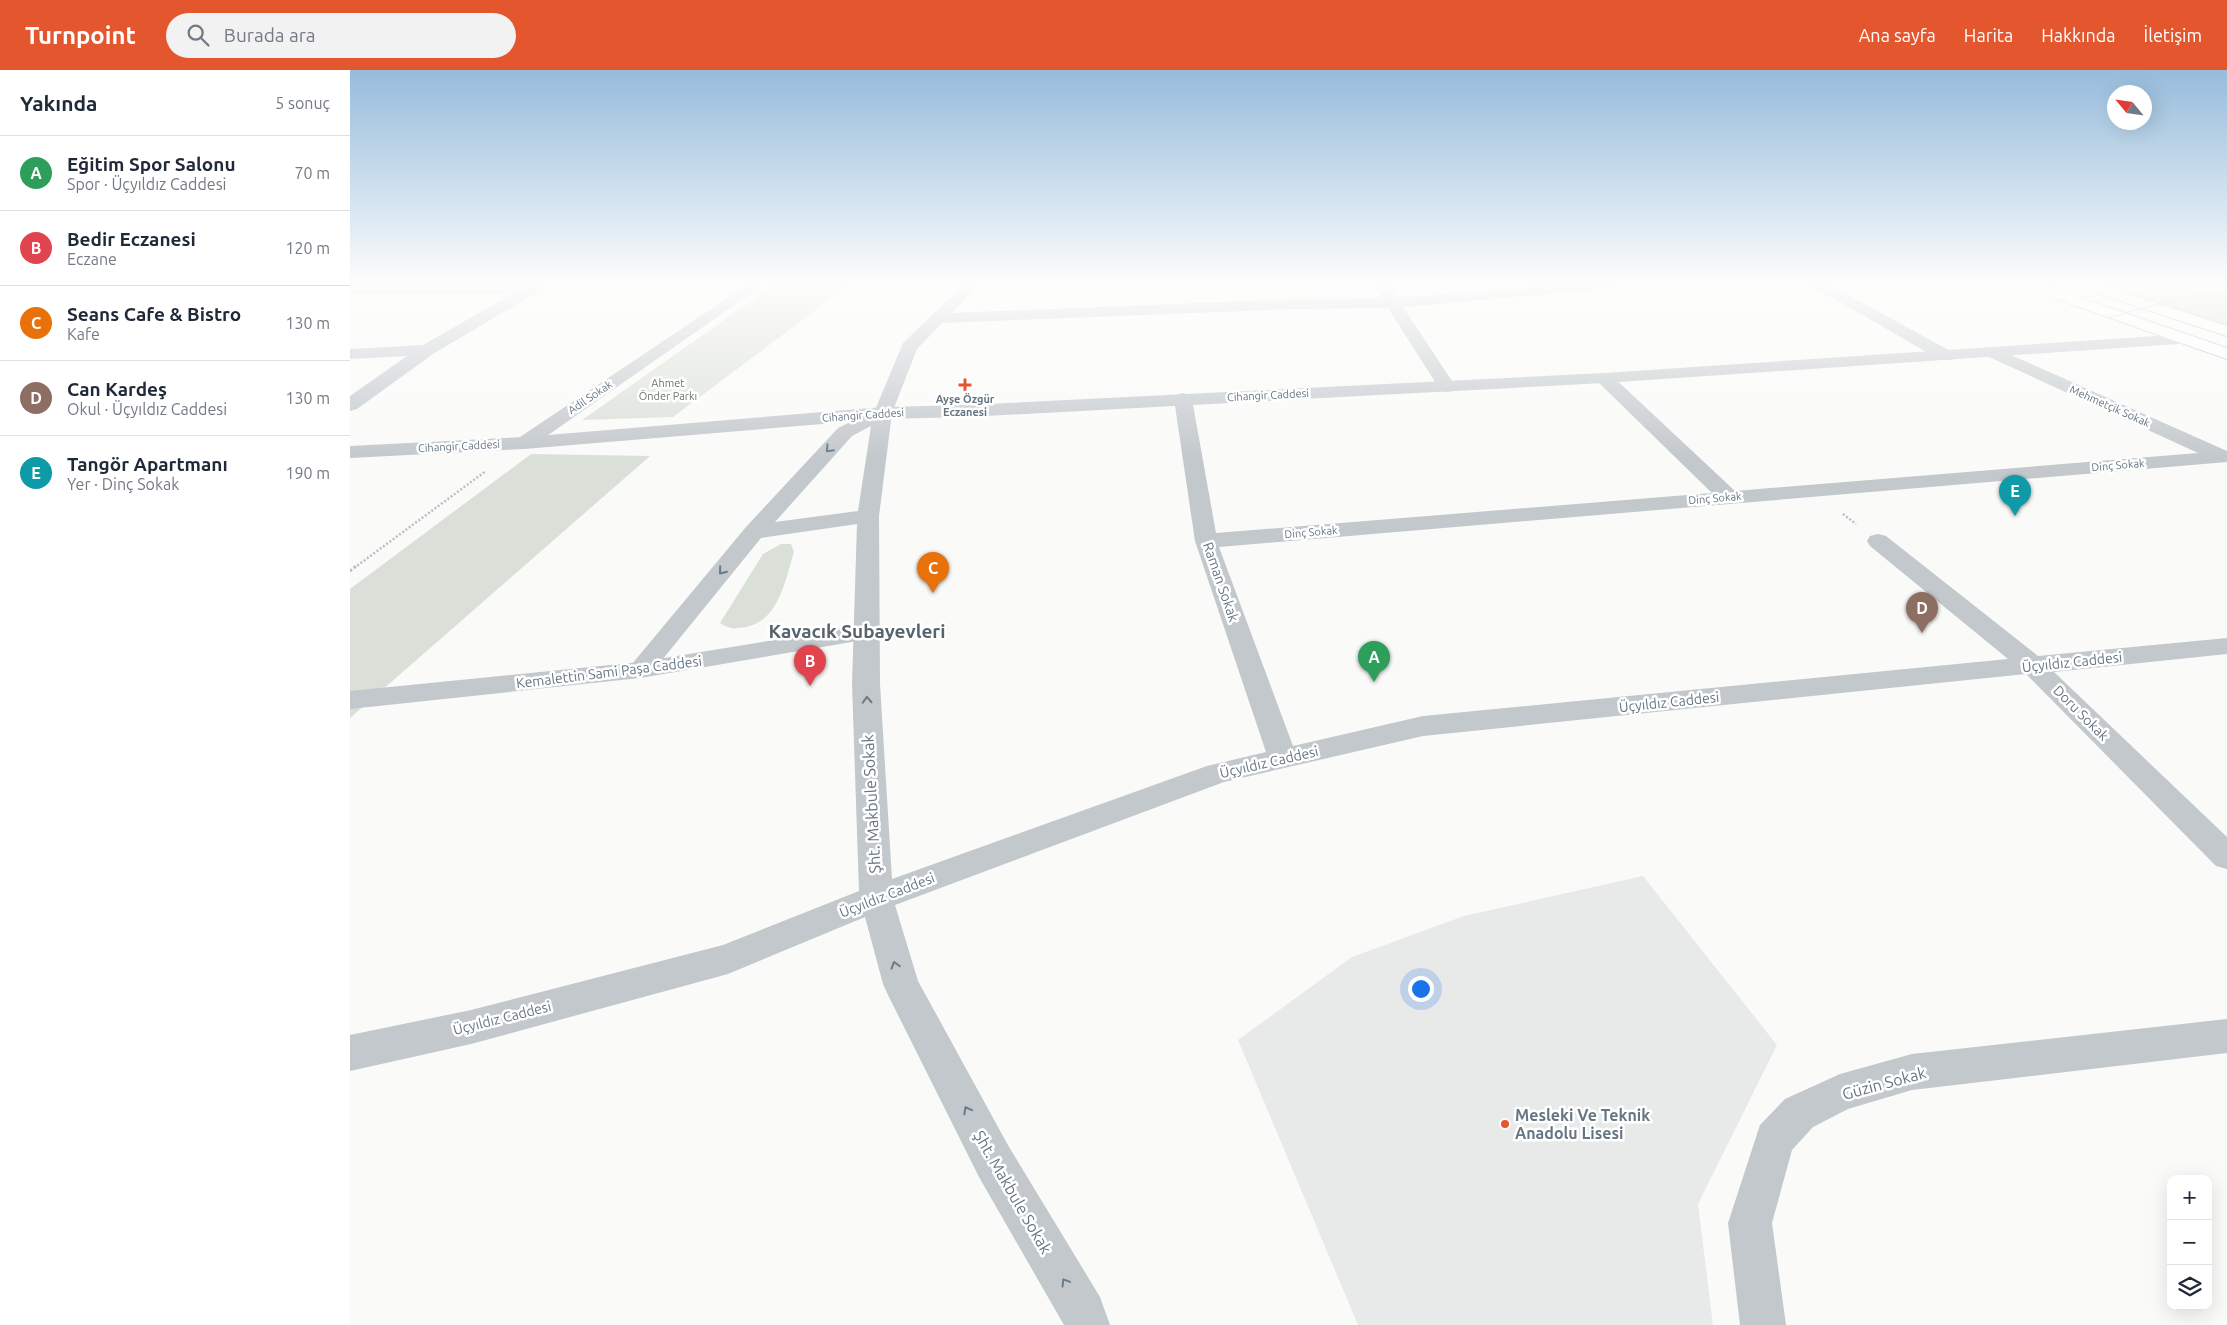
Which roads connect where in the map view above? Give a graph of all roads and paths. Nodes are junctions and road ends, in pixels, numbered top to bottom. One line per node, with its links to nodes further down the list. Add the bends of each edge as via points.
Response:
1 (438, 344): 8 (street)
2 (670, 344): 18 (street, Adil Sokak)
3 (912, 344): 17 (street, Şht. Makbule Sokak)
4 (1419, 344): 14 (street)
5 (1924, 344): 12 (street)
6 (2118, 344): 9 (street, Cihangir Caddesi)
7 (2198, 344): 11 (highway)
8 (427, 350): 10 (street); 16 (street)
9 (1993, 352): 12 (street, Cihangir Caddesi); 20 (street, Mehmetçik Sokak)
10 (350, 354)
11 (2227, 354)
12 (1946, 356): 13 (street, Cihangir Caddesi)
13 (1604, 378): 14 (street, Cihangir Caddesi); 21 (street)
14 (1447, 387): 15 (street, Cihangir Caddesi)
15 (1183, 399): 17 (street, Cihangir Caddesi); 24 (street, Raman Sokak)
16 (350, 405)
17 (884, 413): 18 (street, Cihangir Caddesi); 22 (street, Şht. Makbule Sokak); 23 (street, one-way to 23, via 845,432)
18 (524, 443): 19 (street, Cihangir Caddesi); 26 (path)
19 (350, 452)
20 (2225, 458): 21 (street, Dinç Sokak)
21 (1729, 497): 24 (street, Dinç Sokak)
22 (868, 516): 23 (street); 27 (street, Şht. Makbule Sokak)
23 (754, 532): 30 (street, one-way to 30)
24 (1206, 541): 32 (street, Raman Sokak)
25 (1878, 541): 29 (street, Doru Sokak)
26 (350, 572)
27 (866, 633): 30 (street, Kemalettin Sami Paşa Caddesi); 34 (street, Şht. Makbule Sokak, one-way to 27)
28 (2227, 646): 29 (street, Üçyıldız Caddesi)
29 (2033, 666): 32 (street, Üçyıldız Caddesi, via 1423,726); 33 (street, Doru Sokak)
30 (640, 670): 31 (street, Kemalettin Sami Paşa Caddesi)
31 (350, 700)
32 (1283, 759): 34 (street, Üçyıldız Caddesi, via 1218,773)
33 (2227, 857)
34 (876, 898): 36 (street, Üçyıldız Caddesi, via 728,959 471,1027); 37 (street, Şht. Makbule Sokak, one-way to 34, via 1084,1314 994,1162 901,984)
35 (2227, 1036): 38 (street, Güzin Sokak, via 1912,1072 1840,1093 1799,1113 1774,1140 1750,1223)
36 (350, 1053)
37 (1087, 1325)
38 (1763, 1325)

